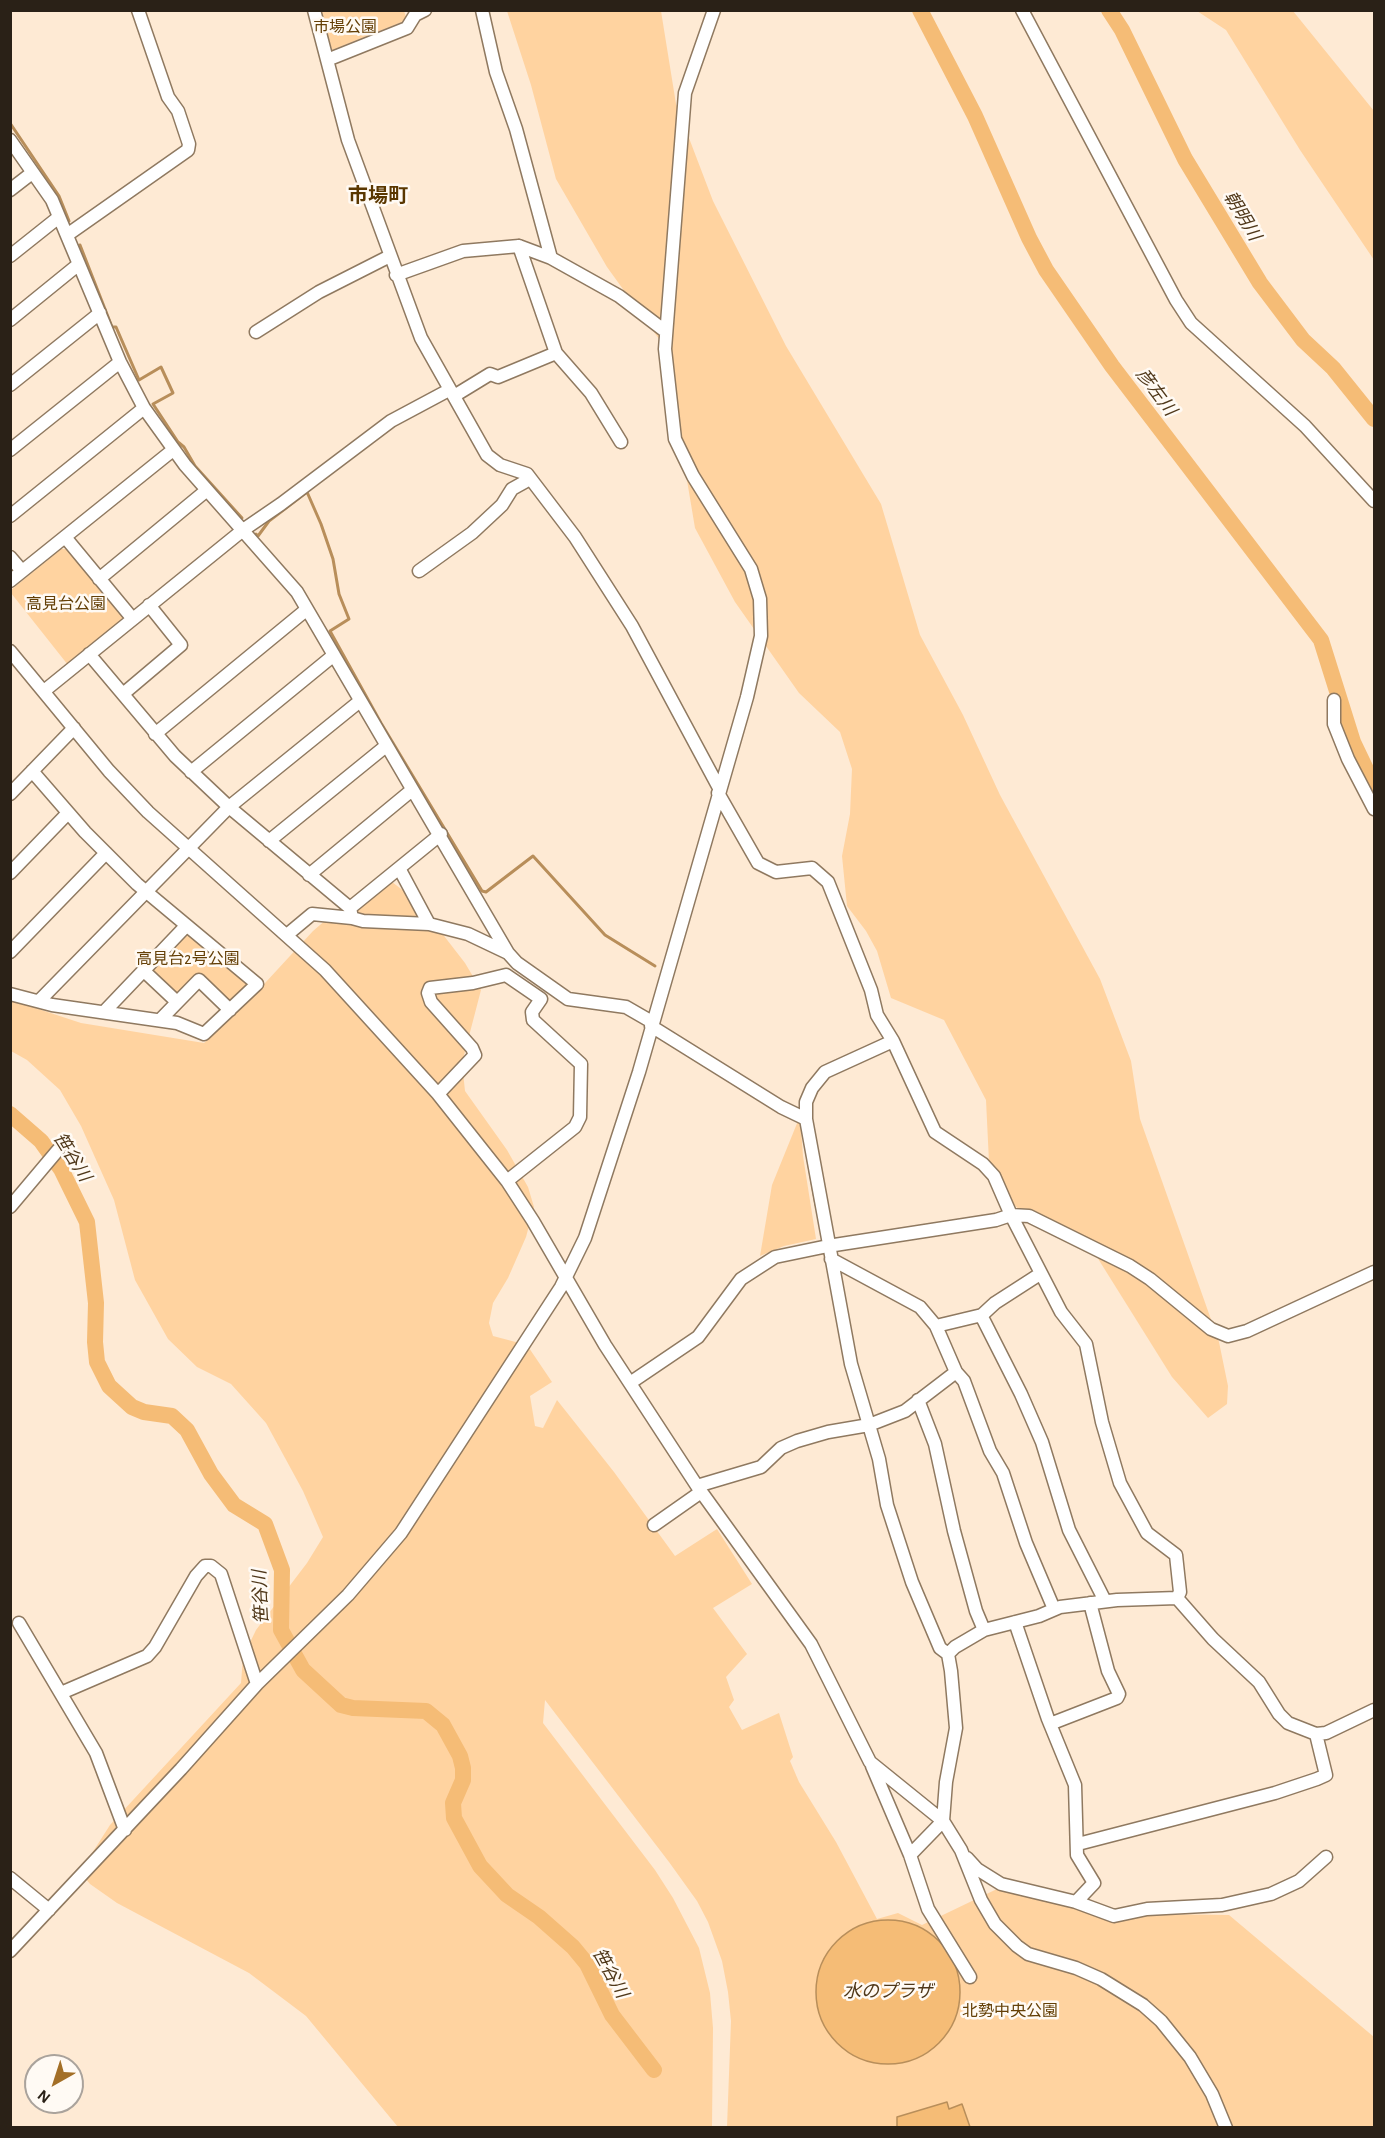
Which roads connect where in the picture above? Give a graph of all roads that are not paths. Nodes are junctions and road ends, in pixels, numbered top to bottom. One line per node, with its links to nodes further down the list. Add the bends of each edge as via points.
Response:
1 (138, 10): 12 (street, via 168,97 178,111 188,150)
2 (314, 10): 7 (street)
3 (425, 10): 7 (street, via 415,15 407,28)
4 (482, 10): 16 (street, via 496,72)
5 (714, 10): 21 (street, via 684,93)
6 (1022, 10): 35 (street, via 1191,323 1305,426)
7 (327, 60): 15 (street, via 348,140)
8 (10, 140): 9 (street)
9 (32, 173): 10 (street); 11 (street)
10 (10, 190)
11 (59, 217): 12 (street); 14 (street)
12 (67, 235): 17 (street)
13 (519, 246): 16 (street); 18 (street, via 463,251); 23 (street)
14 (10, 256)
15 (390, 256): 18 (street); 22 (street, via 319,292)
16 (551, 258): 21 (street, via 619,296)
17 (79, 264): 19 (street); 20 (street)
18 (396, 275): 26 (street, via 421,338)
19 (100, 313): 24 (street); 25 (street)
20 (10, 320)
21 (665, 331): 60 (street, via 675,439 693,476 752,569 761,610 759,651)
22 (256, 332)
23 (556, 352): 26 (street, via 498,377 490,374); 28 (street, via 591,393)
24 (120, 362): 27 (street); 29 (street)
25 (10, 385)
26 (451, 393): 31 (street, via 487,455); 37 (street, via 391,421)
27 (144, 408): 30 (street); 36 (street)
28 (621, 442)
29 (10, 450)
30 (173, 450): 34 (street); 38 (street)
31 (500, 465): 32 (street); 33 (street)
32 (530, 479): 33 (street); 60 (street, via 575,537 632,626)
33 (512, 489): 41 (street, via 502,505 472,533)
34 (207, 490): 37 (street); 42 (street)
35 (1374, 501)
36 (10, 516)
37 (243, 530): 44 (street); 45 (street, via 297,592)
38 (65, 537): 40 (street); 42 (street)
39 (10, 557): 40 (street)
40 (22, 571): 43 (street)
41 (418, 571)
42 (99, 579): 46 (street)
43 (10, 581)
44 (149, 605): 46 (street); 51 (street, via 181,645)
45 (306, 610): 49 (street); 55 (street)
46 (132, 618): 48 (street)
47 (10, 651): 50 (street)
48 (89, 654): 50 (street); 51 (street)
49 (334, 655): 53 (street); 58 (street)
50 (44, 691): 54 (street)
51 (123, 694): 55 (street)
52 (1334, 700): 63 (street, via 1334,724)
53 (360, 701): 56 (street); 62 (street)
54 (74, 728): 57 (street); 67 (street, via 109,771)
55 (155, 734): 58 (street)
56 (386, 746): 59 (street); 66 (street)
57 (32, 771): 61 (street); 64 (street)
58 (191, 771): 62 (street)
59 (412, 790): 65 (street); 71 (street)
60 (718, 791): 86 (street); 87 (street, via 758,863 776,872 812,868 828,882 872,990 877,1015)
61 (10, 794)
62 (229, 807): 66 (street); 67 (street)
63 (1374, 809)
64 (68, 813): 68 (street); 70 (street)
65 (441, 834): 69 (street); 78 (street)
66 (269, 841): 71 (street)
67 (186, 849): 72 (street); 76 (street)
68 (106, 853): 72 (street); 77 (street)
69 (399, 868): 73 (street); 74 (street)
70 (10, 873)
71 (309, 875): 73 (street)
72 (145, 891): 75 (street); 81 (street)
73 (351, 913): 74 (street, via 363,921); 76 (street, via 312,914)
74 (429, 924): 78 (street, via 468,934)
75 (186, 926): 79 (street); 83 (street, via 257,984)
76 (288, 934): 88 (street, via 360,1006)
77 (10, 952)
78 (508, 953): 86 (street, via 568,999 626,1007)
79 (144, 971): 82 (street); 84 (street)
80 (10, 994): 81 (street)
81 (39, 1001): 84 (street)
82 (177, 1002): 83 (street, via 199,980); 85 (street)
83 (230, 1010): 85 (street, via 204,1034 186,1025)
84 (104, 1012): 85 (street)
85 (160, 1020)
86 (652, 1024): 89 (street); 98 (street, via 585,1238)
87 (893, 1041): 89 (street, via 825,1072 806,1102); 93 (street, via 935,1132 983,1164 994,1176)
88 (438, 1094): 91 (street); 91 (street, via 473,1059 475,1052 431,1002 430,988 506,975 541,999 532,1012 533,1020 581,1064 580,1117 575,1126)
89 (806, 1119): 94 (street)
90 (58, 1150): 92 (street)
91 (507, 1181): 98 (street)
92 (10, 1207)
93 (1011, 1215): 94 (street); 96 (street, via 1029,1216 1140,1272 1219,1334 1237,1335); 97 (street)
94 (828, 1246): 95 (street); 102 (street, via 775,1257 757,1267 741,1280 698,1337)
95 (831, 1259): 100 (street, via 920,1307); 104 (street, via 851,1364)
96 (1374, 1272)
97 (1040, 1274): 99 (street); 107 (street, via 1061,1312 1088,1348 1104,1431 1125,1496 1150,1537 1176,1555 1180,1592)
98 (566, 1276): 102 (street); 115 (street, via 476,1422 401,1533 348,1595)
99 (982, 1315): 100 (street); 108 (street, via 1042,1442 1069,1530)
100 (936, 1326): 101 (street)
101 (956, 1372): 103 (street); 110 (street, via 964,1381 990,1452 1003,1473 1026,1544)
102 (630, 1383): 105 (street)
103 (918, 1400): 104 (street, via 905,1412); 113 (street, via 935,1444 954,1531)
104 (869, 1425): 105 (street, via 828,1431 797,1441 781,1448 761,1467); 114 (street, via 887,1505 912,1582 940,1648)
105 (699, 1489): 106 (street); 120 (street, via 811,1644)
106 (654, 1525)
107 (1177, 1598): 108 (street); 119 (street, via 1259,1682 1283,1719)
108 (1105, 1601): 109 (street)
109 (1090, 1603): 110 (street); 118 (street, via 1108,1671 1119,1694)
110 (1054, 1609): 111 (street)
111 (1015, 1622): 113 (street); 118 (street)
112 (19, 1623): 116 (street)
113 (984, 1630): 114 (street)
114 (948, 1654): 121 (street, via 956,1728)
115 (257, 1684): 116 (street, via 221,1574 212,1566 205,1566 147,1656); 122 (street)
116 (61, 1693): 122 (street, via 96,1753)
117 (1374, 1710): 119 (street)
118 (1050, 1724): 123 (street, via 1075,1785)
119 (1316, 1734): 123 (street, via 1326,1774 1317,1779)
120 (870, 1762): 121 (street); 125 (street)
121 (942, 1821): 124 (street); 125 (street)
122 (125, 1830): 129 (street)
123 (1078, 1844): 128 (street, via 1077,1855 1094,1883)
124 (961, 1850): 128 (street, via 977,1869 1001,1884); 132 (street, via 995,1924 1028,1954 1101,1979 1143,2005 1190,2057)
125 (910, 1856): 131 (street, via 928,1909)
126 (1326, 1857): 128 (street, via 1299,1881 1271,1894 1222,1905 1147,1909 1114,1916)
127 (10, 1878): 129 (street)
128 (1076, 1902)
129 (49, 1910): 130 (street)
130 (10, 1951)
131 (970, 1977)
132 (1226, 2127)

